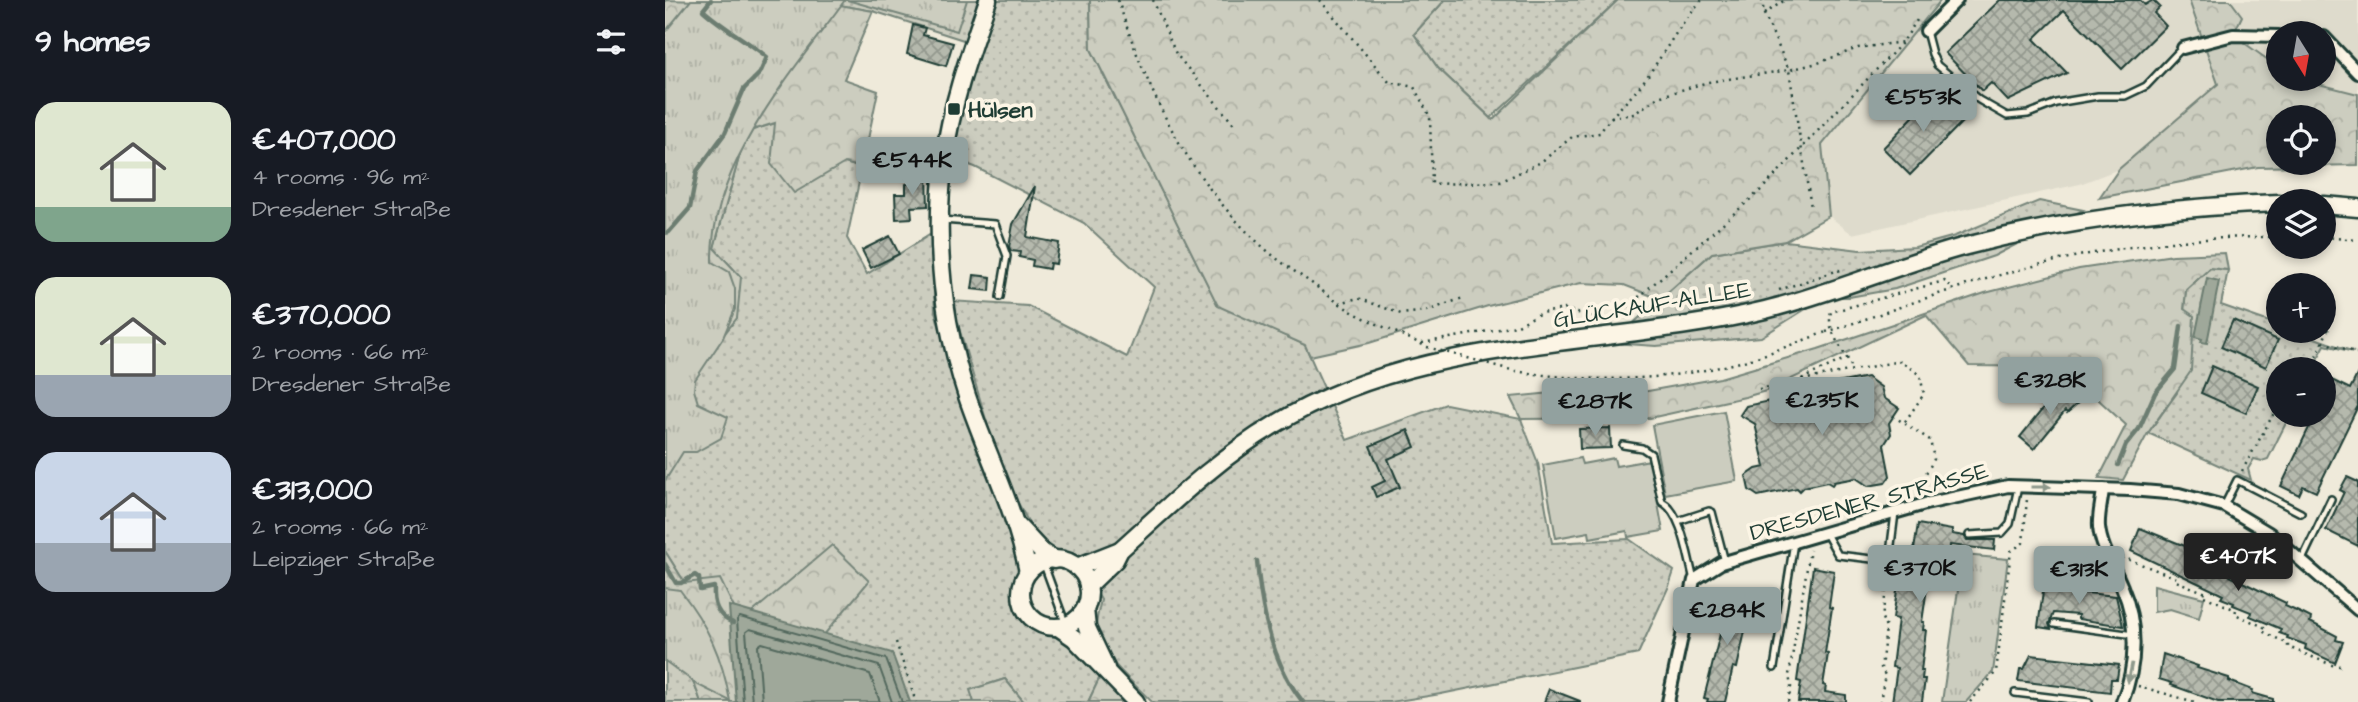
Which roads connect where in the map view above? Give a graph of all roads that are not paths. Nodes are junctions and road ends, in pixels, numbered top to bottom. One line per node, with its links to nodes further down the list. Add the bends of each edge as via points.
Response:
1 (988, 0): 11 (main road, via 954,109)
2 (1957, 0): 3 (street)
3 (1926, 31): 5 (lane, via 1937,65 1979,100 2007,116 2066,101 2125,96 2145,86)
4 (2266, 36): 5 (street, via 2233,35)
5 (2183, 48)
6 (2336, 50): 7 (street)
7 (2358, 73)
8 (2266, 204): 25 (main road, GLÜCKAUF-ALLEE, via 2136,212 2039,228 1963,247 1768,309 1692,326 1473,354 1401,372 1338,393 1275,424 1218,463)
9 (2336, 206): 10 (main road)
10 (2358, 208)
11 (939, 219): 12 (lane, via 995,224 1007,256); 21 (main road, via 941,278 955,352)
12 (1000, 297)
13 (1623, 445): 20 (lane, via 1651,454 1661,502 1670,506)
14 (2023, 487): 15 (street, DRESDENER STRASSE, one-way to 15); 18 (street, DRESDENER STRASSE, via 2008,486); 23 (lane, via 2010,524 2002,533)
15 (2103, 489): 17 (street, DRESDENER STRASSE, via 2179,494); 37 (street, via 2099,526 2127,598)
16 (2331, 499): 26 (lane)
17 (2224, 506): 19 (lane, via 2237,480); 26 (street, DRESDENER STRASSE, via 2253,521)
18 (1895, 513): 22 (street, DRESDENER STRASSE); 22 (lane, via 1889,561 1837,555)
19 (2301, 513)
20 (1678, 521): 28 (lane, via 1712,512); 31 (lane)
21 (1015, 523): 27 (main road); 30 (main road)
22 (1825, 532): 24 (street, DRESDENER STRASSE)
23 (1969, 536)
24 (1794, 542): 28 (street, DRESDENER STRASSE); 39 (lane)
25 (1120, 550): 29 (main road, GLÜCKAUF-ALLEE); 32 (main road, GLÜCKAUF-ALLEE)
26 (2302, 560): 34 (street, DRESDENER STRASSE)
27 (1049, 561): 29 (main road); 30 (main road); 36 (lane)
28 (1725, 562): 31 (street, DRESDENER STRASSE)
29 (1076, 567): 32 (main road)
30 (1028, 572): 36 (main road, via 1022,586 1025,609 1042,625)
31 (1695, 580): 42 (street)
32 (1088, 586): 33 (main road)
33 (1085, 609): 36 (main road); 38 (main road, via 1087,628)
34 (2358, 610)
35 (2054, 624): 37 (lane)
36 (1062, 626): 38 (main road)
37 (2134, 635): 44 (street, one-way to 44)
38 (1106, 668): 41 (main road)
39 (1773, 668)
40 (2015, 693): 43 (lane)
41 (1136, 702)
42 (1668, 702)
43 (2089, 702)
44 (2122, 702)

